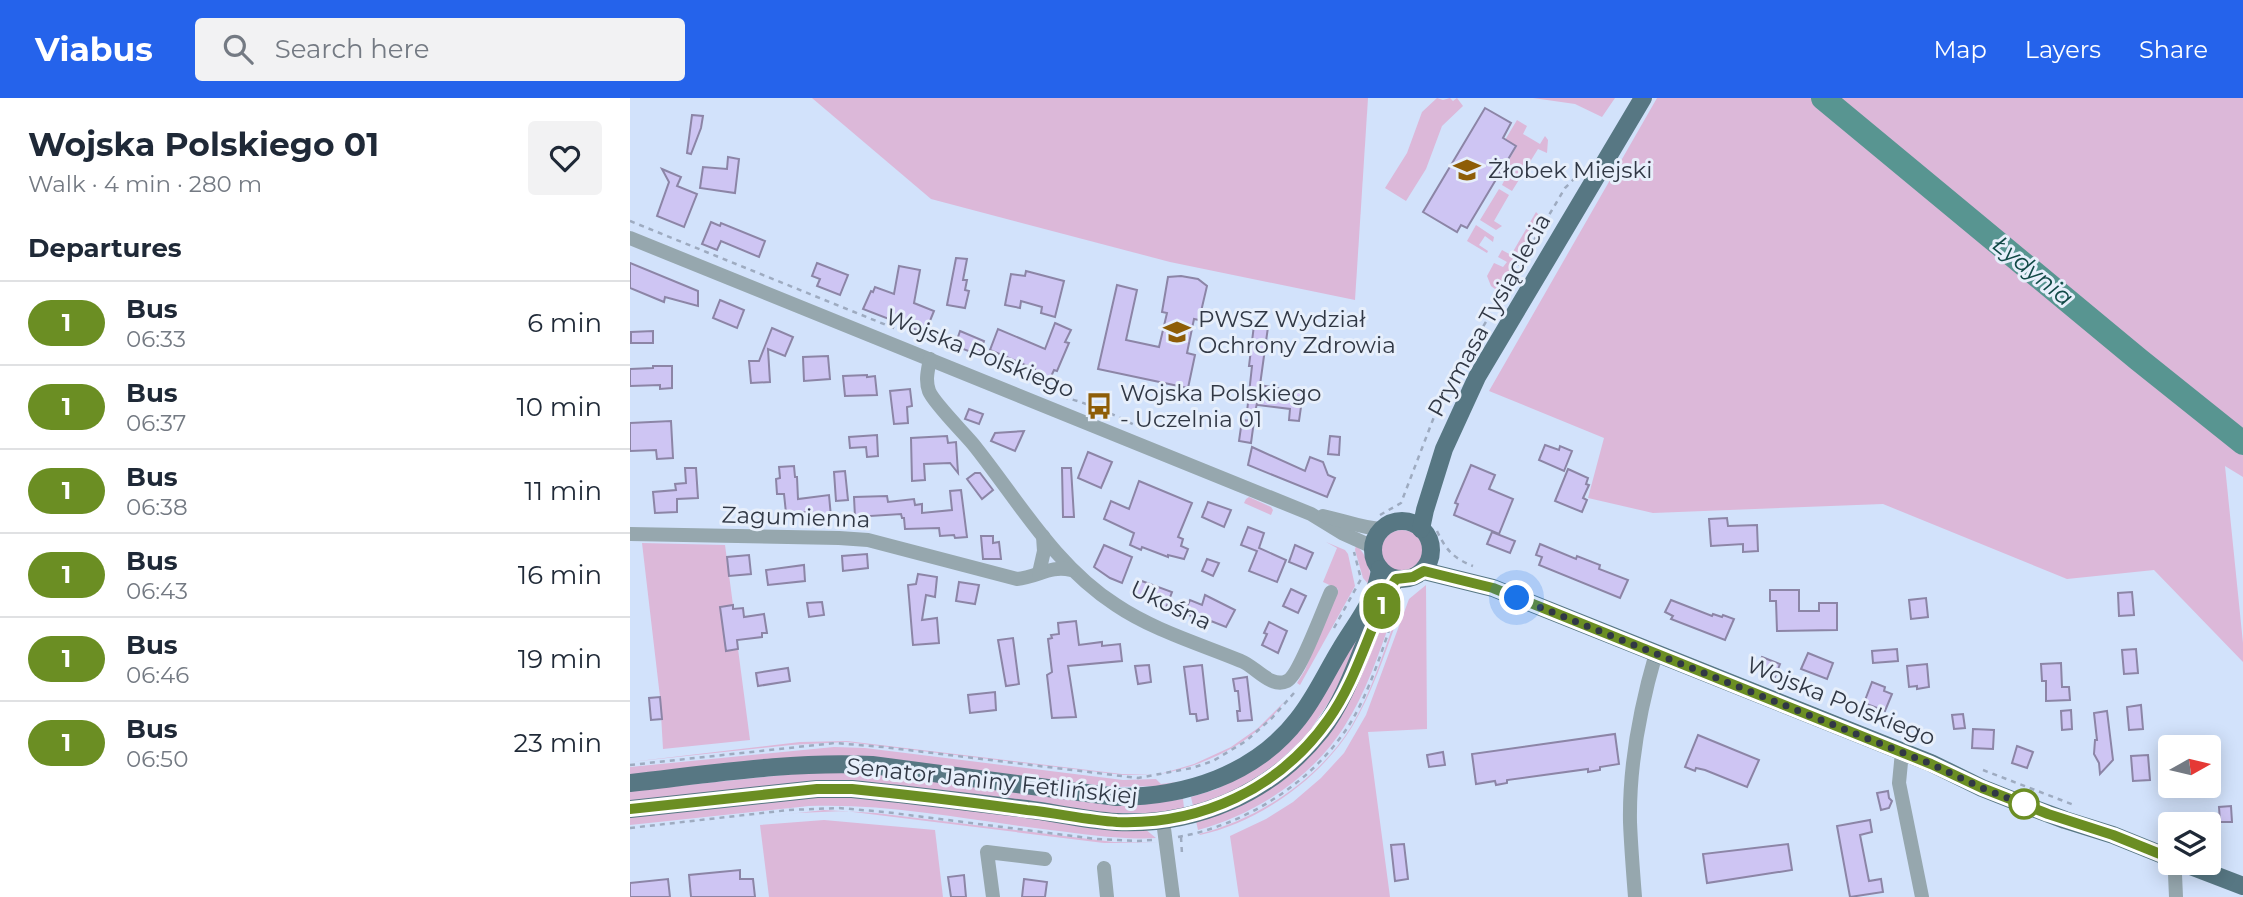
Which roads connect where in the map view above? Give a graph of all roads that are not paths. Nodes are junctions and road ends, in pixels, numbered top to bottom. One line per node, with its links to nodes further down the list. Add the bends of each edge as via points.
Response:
1 (1643, 98): 4 (main road, Prymasa Tysiąclecia, via 1477,377)
2 (630, 238): 3 (street, Wojska Polskiego)
3 (930, 359): 8 (street, Ukośna, via 929,392); 9 (street, Wojska Polskiego)
4 (1444, 449): 5 (main road, Prymasa Tysiąclecia, via 1409,515); 6 (main road, Prymasa Tysiąclecia)
5 (1400, 521): 6 (main road); 9 (main road)
6 (1422, 529): 10 (main road)
7 (630, 534): 14 (street, Zagumienna, via 868,540 1017,579)
8 (1042, 536): 12 (street, Ukośna); 14 (street)
9 (1363, 538): 11 (main road)
10 (1431, 553): 13 (main road); 16 (main road, Wojska Polskiego)
11 (1380, 569): 15 (main road); 20 (main road, Senator Janiny Fetlińskiej, via 1376,591 1297,720 1270,747 1234,772 1185,791 1117,797 834,763)
12 (1070, 570): 14 (street, Zagumienna, via 1059,567); 17 (street, Ukośna, via 1134,617 1284,683 1300,665)
13 (1424, 571): 15 (main road); 16 (main road, Wojska Polskiego)
14 (1039, 573)
15 (1396, 579): 22 (main road, Senator Janiny Fetlińskiej, via 1331,716 1309,745 1244,795 1213,809)
16 (1493, 588): 18 (main road, Wojska Polskiego)
17 (1331, 592)
18 (1656, 653): 19 (main road, Wojska Polskiego); 32 (street, via 1634,754 1630,820)
19 (1902, 752): 23 (main road, Wojska Polskiego, via 2018,802); 33 (street, via 1899,783)
20 (630, 783)
21 (630, 809): 22 (main road, Senator Janiny Fetlińskiej, via 852,789 1113,821)
22 (1163, 821): 31 (street)
23 (2158, 853)
24 (1045, 859): 29 (street, via 987,852)
25 (1104, 868): 30 (street)
26 (2175, 875): 34 (street)
27 (2213, 875): 28 (main road)
28 (2243, 886)
29 (993, 897)
30 (1107, 897)
31 (1174, 897)
32 (1635, 897)
33 (1922, 897)
34 (2176, 897)

